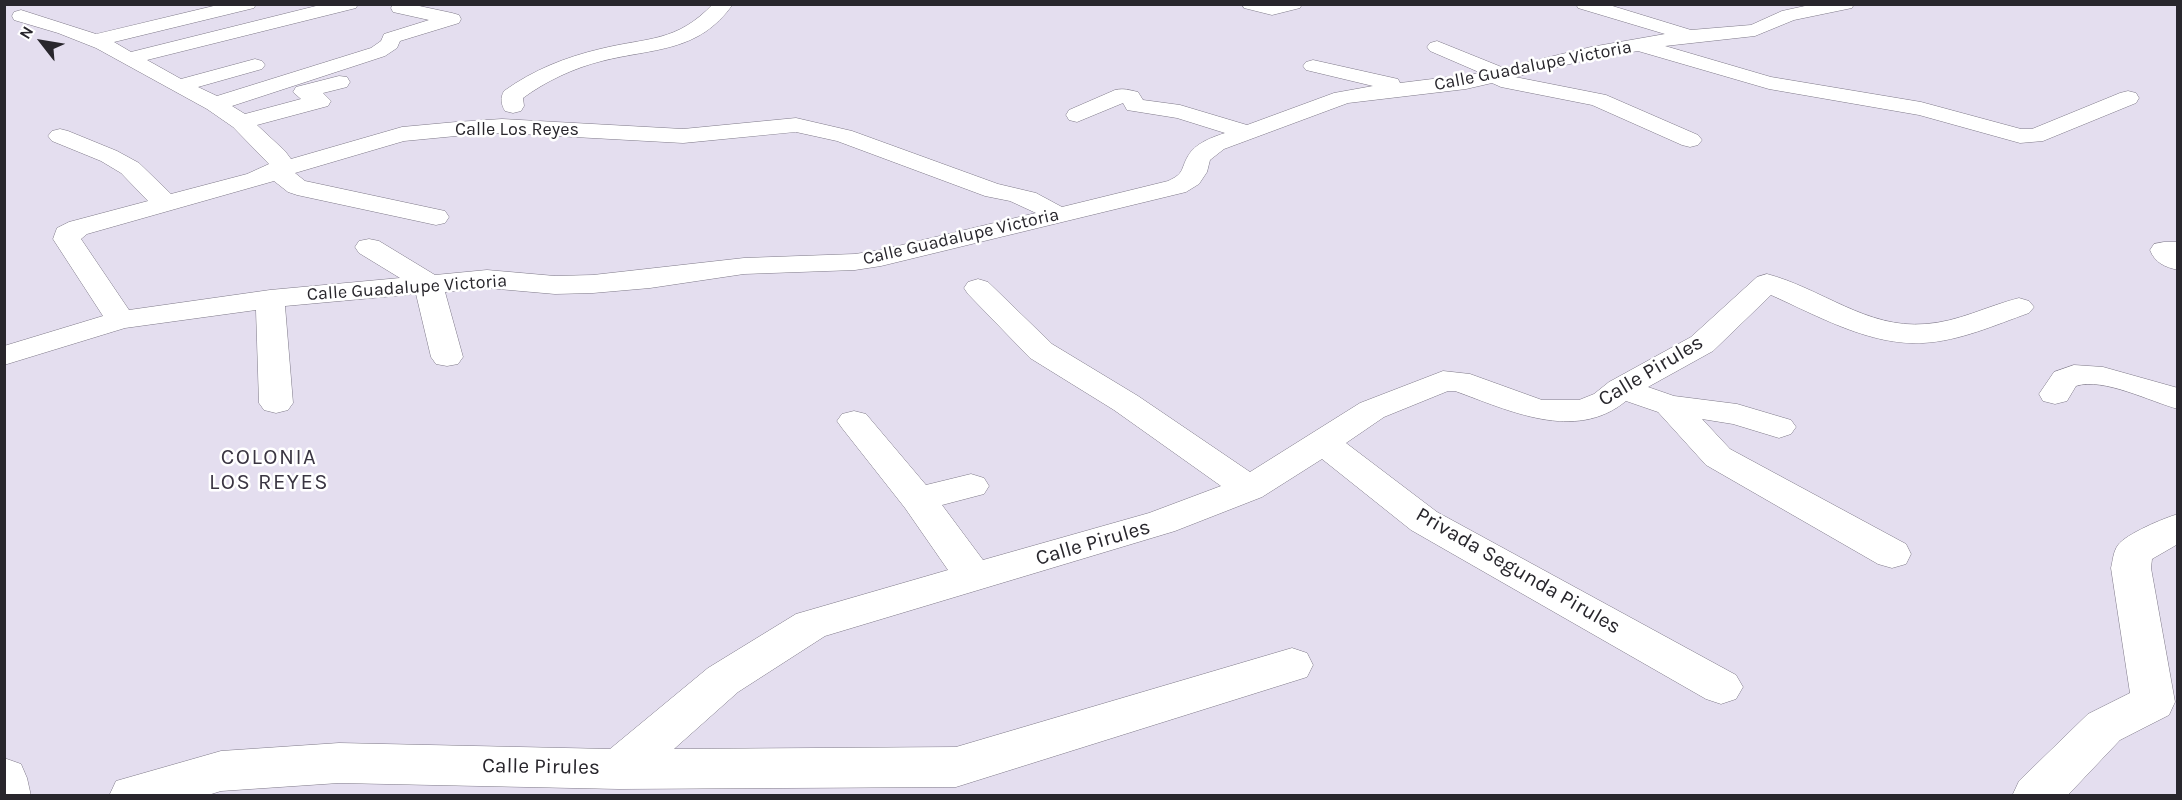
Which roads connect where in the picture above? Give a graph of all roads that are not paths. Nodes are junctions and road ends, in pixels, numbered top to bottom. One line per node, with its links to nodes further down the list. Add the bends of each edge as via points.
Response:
1 (48, 4): 11 (street)
2 (182, 4): 12 (street)
3 (247, 4): 14 (street)
4 (349, 4): 17 (street)
5 (724, 4): 26 (street, via 698,30 673,41 602,55 527,85 512,96)
6 (1251, 4): 7 (street, via 1272,9)
7 (1293, 4)
8 (1586, 4): 13 (street)
9 (1845, 4): 13 (street, Calle Guadalupe Victoria, via 1789,15 1755,30)
10 (400, 8): 25 (street, via 452,19 391,39 386,49)
11 (13, 14): 12 (street)
12 (65, 29): 14 (street)
13 (1691, 36): 15 (street, Calle Guadalupe Victoria)
14 (94, 41): 17 (street)
15 (1638, 45): 21 (street, Calle Guadalupe Victoria); 24 (street, via 1769,83 1921,109 2020,136 2035,136)
16 (1437, 47): 21 (street)
17 (130, 58): 22 (street)
18 (255, 65): 22 (street)
19 (1313, 66): 23 (street)
20 (389, 69): 28 (street, via 304,92 320,101)
21 (1496, 77): 23 (street, Calle Guadalupe Victoria); 31 (street, via 1598,100)
22 (178, 86): 25 (street)
23 (1414, 89): 29 (street, Calle Guadalupe Victoria, via 1361,94)
24 (2128, 98)
25 (215, 104): 28 (street)
26 (513, 106)
27 (1077, 115): 29 (street, via 1123,95 1135,105 1180,112)
28 (241, 123): 32 (street, via 277,156 281,164)
29 (1247, 132): 34 (street, Calle Guadalupe Victoria, via 1216,144 1199,157 1190,181 1177,187)
30 (60, 136): 33 (street, via 130,168)
31 (1690, 140)
32 (277, 171): 33 (street, Calle Los Reyes); 34 (street, Calle Los Reyes, via 402,134 445,130 502,126 682,136 795,125 844,136 994,190 1036,201); 35 (street, via 297,188)
33 (166, 204): 43 (street, Calle Los Reyes, via 67,234)
34 (1058, 215): 39 (street, Calle Guadalupe Victoria, via 855,261 744,266 593,284 487,279)
35 (436, 217)
36 (369, 247): 39 (street)
37 (2178, 250): 38 (street, via 2164,250)
38 (2178, 262)
39 (428, 284): 41 (street, Calle Guadalupe Victoria); 45 (street)
40 (978, 288): 55 (street, via 1041,351 1126,403)
41 (270, 298): 43 (street, Calle Guadalupe Victoria); 49 (street)
42 (2019, 307): 46 (street, Calle Pirules, via 1951,330 1911,334 1868,325 1767,284 1702,344)
43 (121, 320): 44 (street, Calle Guadalupe Victoria)
44 (5, 356)
45 (447, 357)
46 (1621, 389): 50 (street); 53 (street, Calle Pirules, via 1606,401 1583,410 1560,412 1539,410 1459,381 1443,381 1372,410)
47 (2055, 394): 48 (street, via 2066,379 2078,374 2116,380)
48 (2178, 399)
49 (276, 403)
50 (1670, 405): 52 (street, via 1737,414); 58 (street, via 1718,457)
51 (854, 421): 56 (street)
52 (1779, 427)
53 (1323, 444): 55 (street, Calle Pirules); 61 (street, Privada Segunda Pirules, via 1424,521)
54 (971, 486): 56 (street)
55 (1249, 489): 59 (street, Calle Pirules, via 1162,522)
56 (918, 499): 59 (street)
57 (2178, 527): 62 (street, via 2133,552 2131,568)
58 (1892, 554)
59 (974, 577): 63 (street, Calle Pirules, via 811,625 723,680)
60 (1292, 665): 63 (street, via 956,767)
61 (1721, 687)
62 (2165, 708): 67 (street, via 2104,727)
63 (619, 769): 66 (street, Calle Pirules, via 339,763 221,771)
64 (4, 778): 65 (street)
65 (7, 795)
66 (133, 795)
67 (2036, 795)

